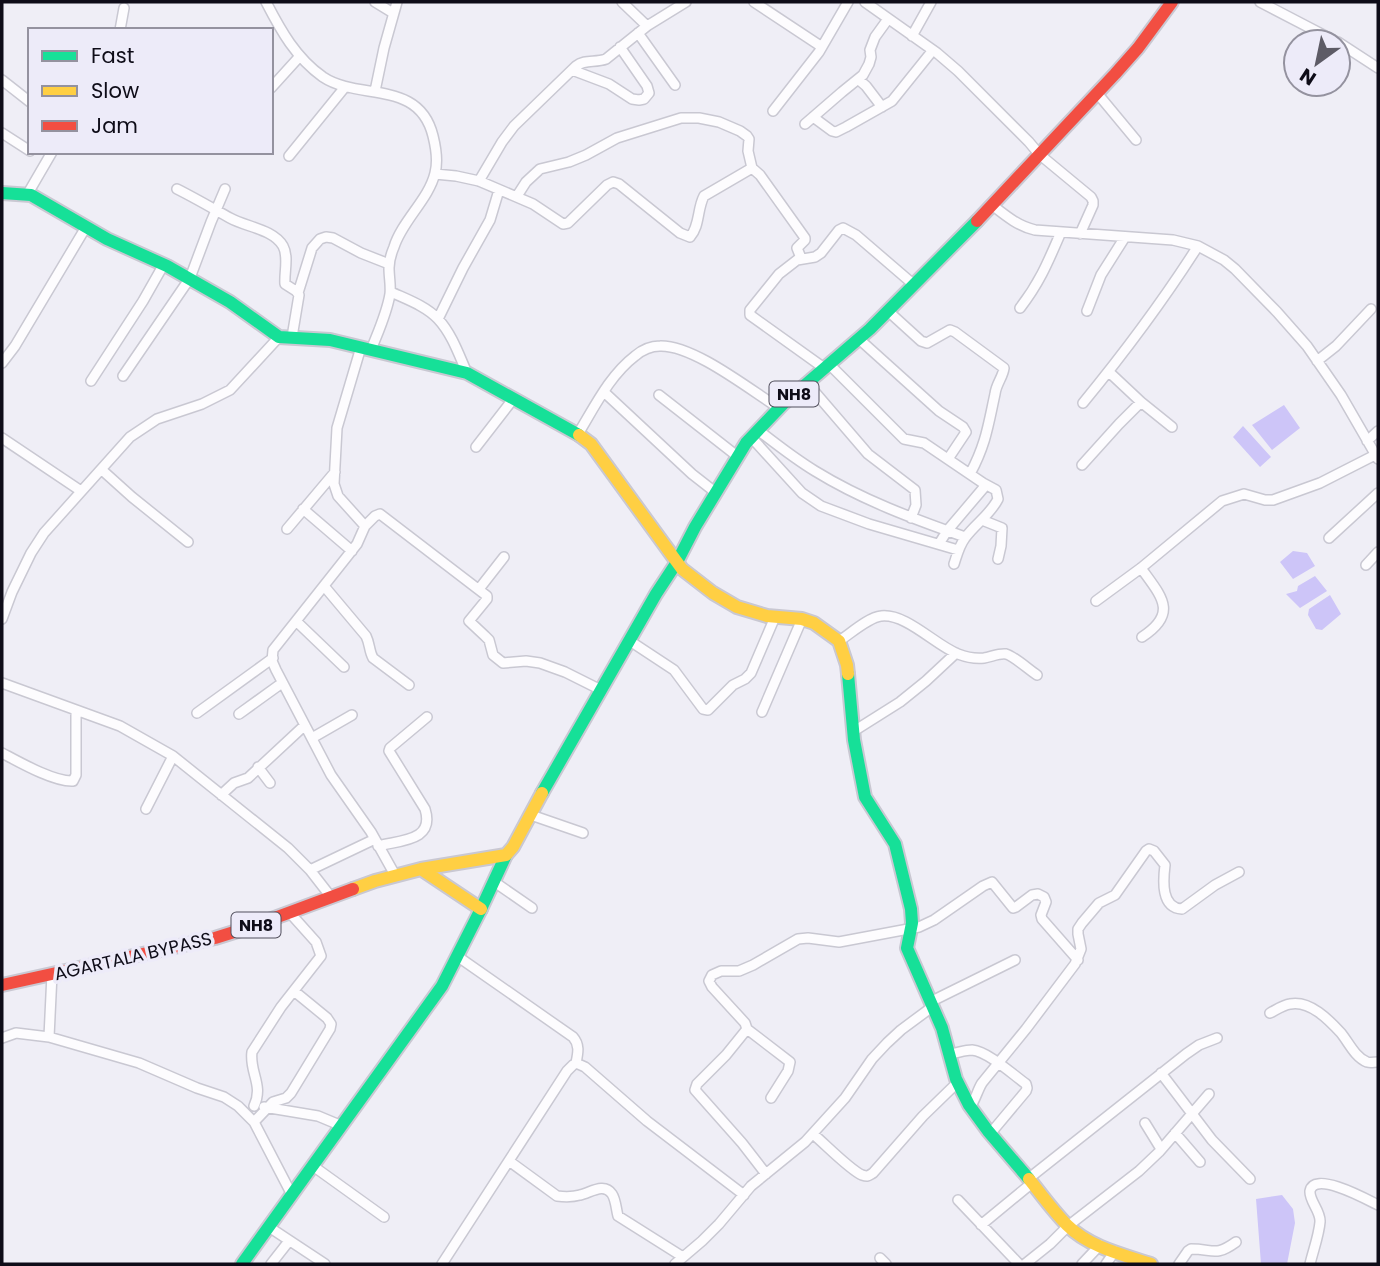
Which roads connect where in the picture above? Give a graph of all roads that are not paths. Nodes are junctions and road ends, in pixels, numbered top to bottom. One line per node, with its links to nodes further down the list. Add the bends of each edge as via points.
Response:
1 (266, 2): 24 (street)
2 (375, 2): 13 (street)
3 (397, 2): 13 (street)
4 (622, 2): 15 (street)
5 (754, 2): 21 (street)
6 (848, 2): 21 (street)
7 (865, 2): 14 (street)
8 (930, 2): 19 (street)
9 (1260, 2): 17 (street)
10 (680, 3): 15 (street)
11 (1168, 3): 33 (main road, NH8, via 1138,48)
12 (124, 8): 16 (street)
13 (393, 13): 32 (street)
14 (888, 19): 19 (street); 28 (street, via 875,37 869,64)
15 (647, 26): 18 (street)
16 (120, 28)
17 (1311, 28)
18 (638, 33): 20 (street); 29 (street)
19 (912, 36): 22 (street)
20 (620, 47): 26 (street, via 606,59 581,63); 26 (street, via 648,86 645,99 632,99)
21 (822, 47): 36 (street)
22 (933, 50): 35 (street, via 892,101); 42 (street)
23 (1352, 50): 25 (street)
24 (300, 56): 30 (street); 31 (street, via 323,77)
25 (1378, 66)
26 (572, 70): 47 (street, via 514,126)
27 (2, 80): 34 (street)
28 (859, 80): 35 (street); 35 (street, via 809,121 836,132)
29 (675, 85)
30 (273, 86)
31 (345, 87): 32 (street); 43 (street)
32 (376, 91): 46 (street, via 400,98 428,122 435,146)
33 (1097, 93): 38 (street); 42 (main road, NH8)
34 (28, 100)
35 (881, 107)
36 (773, 111)
37 (2, 133): 39 (street)
38 (1136, 140)
39 (28, 149)
40 (36, 154): 44 (street)
41 (51, 154): 44 (street)
42 (1039, 154): 54 (main road, NH8); 58 (street, via 1093,201)
43 (289, 156)
44 (47, 161): 52 (street)
45 (751, 168): 53 (street, via 747,135 719,122 681,118 540,169); 53 (street, via 704,196 690,237 613,182 564,224); 61 (street, via 805,237 797,247)
46 (435, 174): 47 (street); 63 (street, via 397,239)
47 (479, 181): 50 (street)
48 (177, 189): 55 (street)
49 (225, 189): 55 (street)
50 (499, 190): 53 (street); 72 (street, via 490,220)
51 (2, 193): 52 (main road)
52 (27, 195): 56 (main road)
53 (517, 196)
54 (992, 205): 57 (street, via 1024,228); 65 (main road, NH8)
55 (217, 209): 64 (street); 67 (street, via 276,238 285,251 285,284)
56 (86, 227): 62 (main road); 77 (street)
57 (1061, 232): 58 (street); 68 (street, via 1041,278)
58 (1080, 234): 59 (street)
59 (1125, 237): 60 (street); 70 (street, via 1101,275)
60 (1198, 246): 76 (street, via 1235,269); 79 (street)
61 (801, 258): 65 (street, via 821,253 843,228); 78 (street, via 770,284 749,313)
62 (164, 264): 64 (main road); 82 (street)
63 (389, 264): 66 (street); 67 (street, via 333,238 320,239 312,248)
64 (190, 278): 73 (main road); 81 (street)
65 (913, 284): 71 (main road, NH8)
66 (391, 292): 72 (street); 75 (street)
67 (298, 293): 73 (street)
68 (1020, 308)
69 (1371, 309): 76 (street)
70 (1087, 311)
71 (888, 312): 74 (main road, NH8); 103 (street, via 922,341 927,343 950,330 1004,368 984,444)
72 (438, 319): 80 (street)
73 (285, 337): 75 (main road); 101 (street, via 230,390 157,419 130,437)
74 (859, 339): 78 (main road, NH8); 99 (street, via 939,411 964,426 966,432)
75 (366, 348): 80 (main road); 102 (street, via 337,428)
76 (1317, 361): 95 (street)
77 (2, 363)
78 (826, 366): 83 (main road, NH8); 99 (street, via 904,439 924,443)
79 (1109, 372): 87 (street); 88 (street)
80 (467, 373): 86 (main road)
81 (123, 376)
82 (90, 381)
83 (807, 383): 89 (main road, NH8); 109 (street, via 869,454 915,490)
84 (604, 392): 89 (street, via 635,356 646,349 673,347 712,365); 92 (street); 106 (street)
85 (659, 396): 97 (street)
86 (514, 398): 92 (main road); 96 (street)
87 (1142, 402): 90 (street); 100 (street)
88 (1083, 403)
89 (779, 408): 93 (main road, NH8)
90 (1172, 426)
91 (1378, 431): 95 (street)
92 (578, 434): 123 (main road, via 591,444)
93 (754, 434): 97 (main road, NH8); 109 (street, via 856,493); 117 (street, via 802,494 821,506)
94 (2, 438): 105 (street)
95 (1367, 441): 98 (street)
96 (476, 447)
97 (737, 456): 106 (main road, NH8)
98 (1377, 457): 126 (street, via 1273,500 1244,494 1222,501)
99 (948, 459): 103 (street)
100 (1082, 465)
101 (102, 470): 105 (street); 116 (street)
102 (335, 472): 108 (street); 111 (street, via 338,496)
103 (970, 474): 104 (street)
104 (986, 485): 110 (street, via 996,490 998,499); 113 (street)
105 (81, 491): 131 (street, via 31,552)
106 (715, 492): 123 (main road, NH8)
107 (1378, 493): 115 (street)
108 (303, 509): 112 (street); 119 (street)
109 (912, 518): 113 (street)
110 (982, 520): 114 (street); 122 (street, via 1002,527)
111 (365, 526): 119 (street); 128 (street, via 380,514)
112 (287, 529)
113 (947, 531): 114 (street); 117 (street)
114 (965, 537): 118 (street)
115 (1329, 538)
116 (188, 542)
117 (939, 544): 118 (street)
118 (958, 550): 124 (street)
119 (352, 551): 127 (street)
120 (1378, 552): 125 (street)
121 (504, 557): 128 (street)
122 (998, 559)
123 (677, 562): 130 (main road, via 725,601); 135 (main road, NH8)
124 (954, 564)
125 (1366, 565)
126 (1141, 568): 129 (street); 134 (street, via 1160,594 1164,610 1155,628)
127 (324, 586): 133 (street); 143 (street, via 366,636 373,658)
128 (480, 589): 144 (street, via 487,599 469,621 489,640 497,659 553,667)
129 (1096, 601)
130 (775, 617): 132 (main road); 135 (street, via 751,673 708,710 674,670)
131 (2, 619)
132 (802, 619): 136 (main road); 146 (street)
133 (296, 621): 138 (street, via 273,650); 139 (street)
134 (1142, 637)
135 (630, 641): 144 (main road, NH8)
136 (839, 641): 137 (street, via 873,618 890,616); 152 (main road, via 847,665)
137 (956, 653): 140 (street, via 974,658 1004,654); 152 (street, via 900,702)
138 (273, 658): 142 (street); 147 (street)
139 (344, 667)
140 (1037, 675)
141 (2, 683): 145 (street)
142 (282, 683): 148 (street); 151 (street)
143 (409, 685)
144 (601, 690): 160 (main road, NH8)
145 (76, 710): 154 (street, via 73,781 32,769); 155 (street, via 120,726)
146 (762, 712)
147 (197, 713)
148 (239, 714)
149 (352, 715): 153 (street)
150 (427, 717): 162 (street, via 389,751 425,809 427,825 416,837)
151 (305, 725): 153 (street); 156 (street)
152 (854, 731): 173 (main road, via 867,801 898,854 911,909)
153 (312, 738): 162 (street)
154 (2, 753)
155 (173, 756): 158 (street); 159 (street)
156 (258, 767): 157 (street); 158 (street)
157 (271, 783)
158 (221, 795): 165 (street)
159 (146, 809)
160 (531, 815): 161 (street); 163 (main road, NH8)
161 (583, 833)
162 (377, 842): 165 (street); 167 (street)
163 (506, 855): 164 (main road, AGARTALA BYPASS / NH8); 168 (main road)
164 (421, 869): 167 (main road, AGARTALA BYPASS / NH8); 171 (main road)
165 (310, 870): 169 (street)
166 (1239, 873): 176 (street, via 1182,909 1173,908 1164,893 1165,865 1149,849 1115,895 1099,902 1078,929)
167 (395, 875): 169 (main road, AGARTALA BYPASS / NH8)
168 (493, 881): 170 (street); 171 (main road)
169 (331, 897): 172 (main road, AGARTALA BYPASS / NH8)
170 (532, 908)
171 (481, 909): 174 (main road)
172 (290, 913): 177 (main road, AGARTALA BYPASS / NH8, via 193,944); 179 (street, via 316,942 321,956)
173 (910, 928): 176 (street, via 926,924 992,883 1013,908 1032,895 1044,897 1042,919); 180 (main road, via 907,948); 182 (street, via 839,942 798,939 739,971 712,975 712,987)
174 (457, 956): 188 (street, via 573,1037 578,1042); 201 (main road, via 442,986)
175 (1015, 960): 180 (street)
176 (1078, 960): 189 (street)
177 (52, 974): 178 (main road, AGARTALA BYPASS / NH8); 183 (street)
178 (3, 984)
179 (294, 991): 194 (street, via 252,1052 258,1097); 196 (street, via 327,1018 330,1029 291,1093)
180 (931, 1005): 186 (main road); 203 (street, via 872,1059)
181 (1270, 1013): 187 (street, via 1288,1004 1310,1007 1341,1033 1357,1055)
182 (747, 1029): 193 (street, via 790,1062); 209 (street, via 695,1090)
183 (49, 1037): 184 (street, via 16,1033); 197 (street, via 139,1063 224,1097)
184 (2, 1038)
185 (1217, 1038): 190 (street, via 1199,1045)
186 (949, 1054): 189 (street, via 976,1051); 191 (main road)
187 (1378, 1062)
188 (576, 1063): 206 (street); 213 (street)
189 (998, 1063): 195 (street); 204 (street, via 1027,1088)
190 (1161, 1073): 198 (street); 211 (street)
191 (958, 1082): 195 (main road); 203 (street, via 867,1176)
192 (1209, 1094): 198 (street)
193 (771, 1098)
194 (254, 1106): 196 (street); 197 (street)
195 (970, 1107): 204 (main road)
196 (266, 1108): 199 (street); 201 (street, via 318,1116)
197 (241, 1109): 199 (street)
198 (1192, 1114): 202 (street); 210 (street)
199 (254, 1122): 212 (street)
200 (1145, 1123): 205 (street)
201 (342, 1126): 208 (main road)
202 (1175, 1133): 205 (street); 207 (street)
203 (813, 1134): 209 (street)
204 (990, 1134): 211 (main road)
205 (1161, 1149): 218 (street)
206 (509, 1161): 224 (street, via 557,1196 607,1189 618,1216); 228 (street)
207 (1200, 1162)
208 (313, 1166): 212 (main road); 216 (street)
209 (766, 1174): 213 (street)
210 (1250, 1179)
211 (1030, 1181): 217 (street); 218 (main road)
212 (292, 1195): 219 (main road)
213 (744, 1195): 224 (street)
214 (958, 1200): 217 (street)
215 (1378, 1205): 236 (street, via 1331,1185 1315,1184 1310,1193 1320,1221)
216 (384, 1217)
217 (981, 1225): 230 (street)
218 (1068, 1226): 222 (main road); 231 (street)
219 (269, 1227): 220 (street); 225 (main road)
220 (289, 1241): 226 (street); 227 (street)
221 (1236, 1242): 235 (street, via 1212,1253 1191,1249)
222 (1100, 1245): 223 (main road); 232 (street)
223 (1115, 1251): 233 (street); 234 (main road)
224 (683, 1256): 229 (street)
225 (242, 1264)
226 (271, 1264)
227 (325, 1264)
228 (442, 1264)
229 (675, 1264)
230 (1019, 1264)
231 (1025, 1264)
232 (1082, 1264)
233 (1106, 1264)
234 (1151, 1264)
235 (1179, 1264)
236 (1310, 1264)

